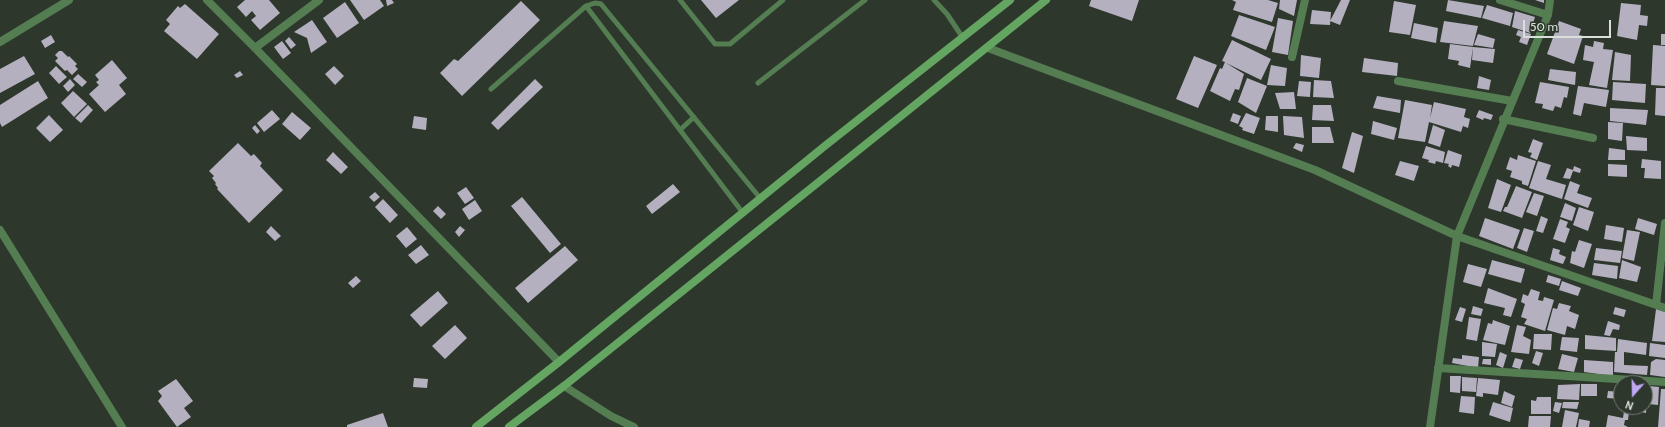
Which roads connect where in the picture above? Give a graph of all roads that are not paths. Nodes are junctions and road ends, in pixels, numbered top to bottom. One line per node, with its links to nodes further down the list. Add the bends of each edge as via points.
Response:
1 (69, 0): 16 (street)
2 (207, 0): 17 (street)
3 (319, 0): 17 (street)
4 (680, 0): 5 (lane, via 715,44 723,45 730,44)
5 (783, 0)
6 (865, 0): 21 (lane)
7 (934, 0): 15 (lane)
8 (1010, 0): 15 (main road)
9 (1046, 0): 18 (main road)
10 (1305, 0): 19 (street)
11 (1500, 0): 14 (street)
12 (1550, 0): 14 (street)
13 (586, 6): 22 (lane); 24 (lane, via 595,2 601,4); 26 (lane)
14 (1548, 15): 23 (street)
15 (963, 38): 28 (main road)
16 (0, 42)
17 (255, 48): 35 (street)
18 (988, 48): 32 (street, via 1315,170); 38 (main road)
19 (1292, 56)
20 (1398, 81): 23 (street)
21 (758, 83)
22 (491, 89)
23 (1512, 101): 25 (street)
24 (694, 118): 26 (lane); 28 (lane)
25 (1503, 119): 27 (street); 32 (street)
26 (680, 130): 29 (lane)
27 (1593, 138)
28 (760, 198): 29 (main road)
29 (743, 213): 35 (main road)
30 (1665, 223): 33 (street)
31 (0, 230): 39 (street)
32 (1457, 236): 33 (street); 36 (street)
33 (1656, 305): 34 (street)
34 (1665, 308)
35 (559, 362): 40 (main road)
36 (1438, 368): 37 (street); 43 (street)
37 (1665, 382)
38 (564, 386): 41 (main road); 42 (street, via 611,416)
39 (122, 427)
40 (476, 427)
41 (509, 427)
42 (634, 427)
43 (1430, 427)

